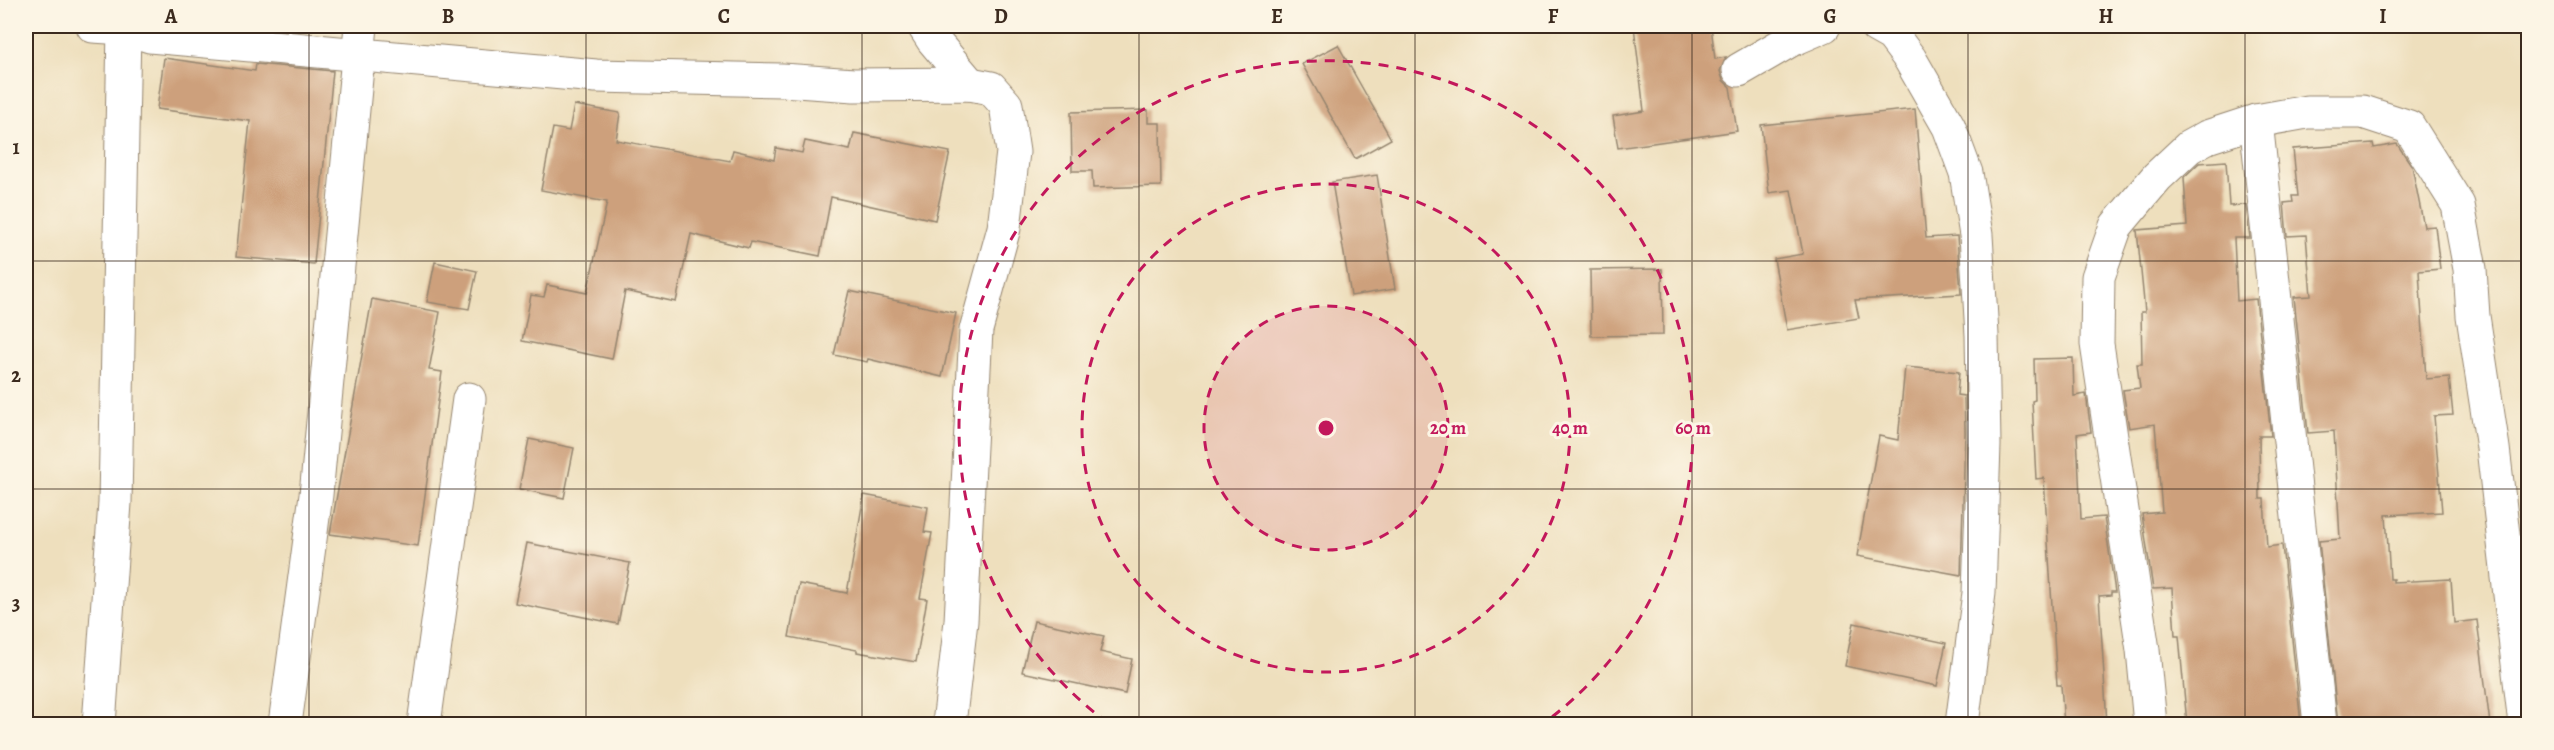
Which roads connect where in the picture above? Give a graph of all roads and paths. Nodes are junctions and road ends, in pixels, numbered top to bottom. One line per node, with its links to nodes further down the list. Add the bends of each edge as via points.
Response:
1 (924, 26): 7 (street)
2 (1824, 26): 6 (street)
3 (1876, 26): 14 (street, via 1892,35 1910,58 1949,127 1966,173 1976,235 1984,445 1979,592)
4 (109, 27): 5 (street, via 150,36); 10 (street, via 115,503)
5 (360, 39): 7 (street, via 596,76 854,85); 11 (street, via 316,495)
6 (1739, 70)
7 (970, 84): 13 (street, via 991,88 1006,105 1013,152 1004,228 976,330 961,621)
8 (2256, 121): 15 (street, via 2189,147 2157,177 2116,226 2098,277 2097,344 2143,650); 16 (street); 17 (street, via 2307,112 2363,112 2409,127 2458,205 2470,269)
9 (469, 399): 12 (street)
10 (99, 724)
11 (285, 724)
12 (424, 724)
13 (949, 724)
14 (1962, 724)
15 (2150, 724)
16 (2320, 724)
17 (2525, 724)

